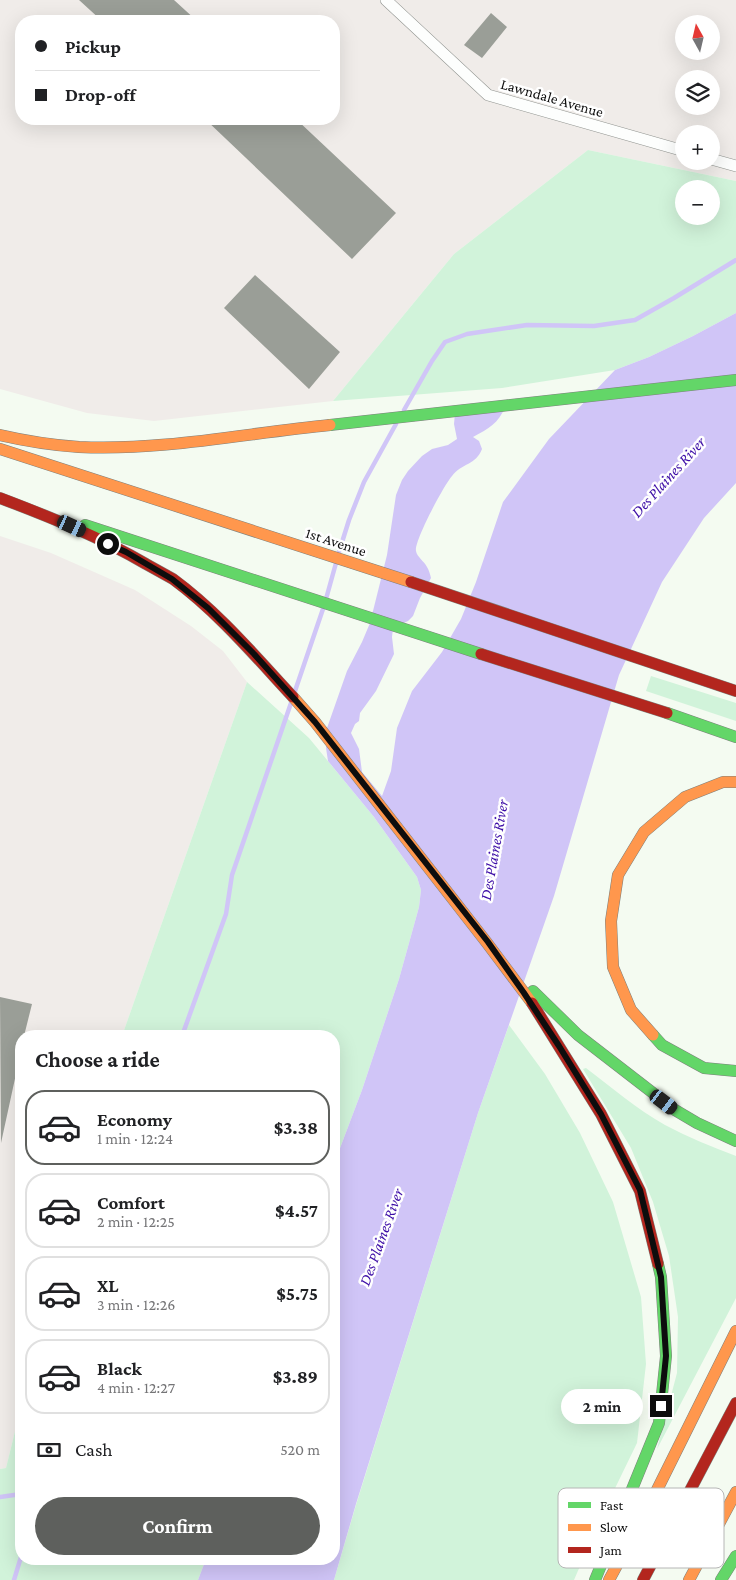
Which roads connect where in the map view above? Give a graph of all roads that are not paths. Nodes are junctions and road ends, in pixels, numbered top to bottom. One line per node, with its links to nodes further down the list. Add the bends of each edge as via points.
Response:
1 (386, 0): 2 (street, Lawndale Avenue, via 488,95)
2 (675, 148)
3 (720, 162): 4 (street)
4 (736, 166)
5 (736, 380): 6 (main road, via 162,445 84,447)
6 (0, 435)
7 (0, 449): 9 (main road, 1st Avenue)
8 (0, 498): 10 (main road); 12 (main road, via 72,526 126,552 172,579 208,608 315,722)
9 (736, 691)
10 (736, 737)
11 (736, 782): 13 (main road, via 723,782 685,797 644,832 618,875 611,922 613,967 631,1010 662,1045 704,1068)
12 (488, 942): 14 (main road, via 578,1035 675,1110); 17 (main road, via 601,1114 640,1190 661,1277 666,1356 659,1423)
13 (736, 1071)
14 (736, 1141)
15 (736, 1331): 18 (main road)
16 (736, 1402): 19 (main road)
17 (633, 1488)
18 (659, 1488)
19 (691, 1488)
20 (736, 1492): 21 (main road)
21 (724, 1515)
22 (736, 1556): 31 (main road)
23 (600, 1568): 27 (main road)
24 (616, 1568): 28 (main road)
25 (649, 1568): 29 (main road)
26 (696, 1568): 30 (main road)
27 (595, 1580)
28 (609, 1580)
29 (643, 1580)
30 (690, 1580)
31 (721, 1580)

